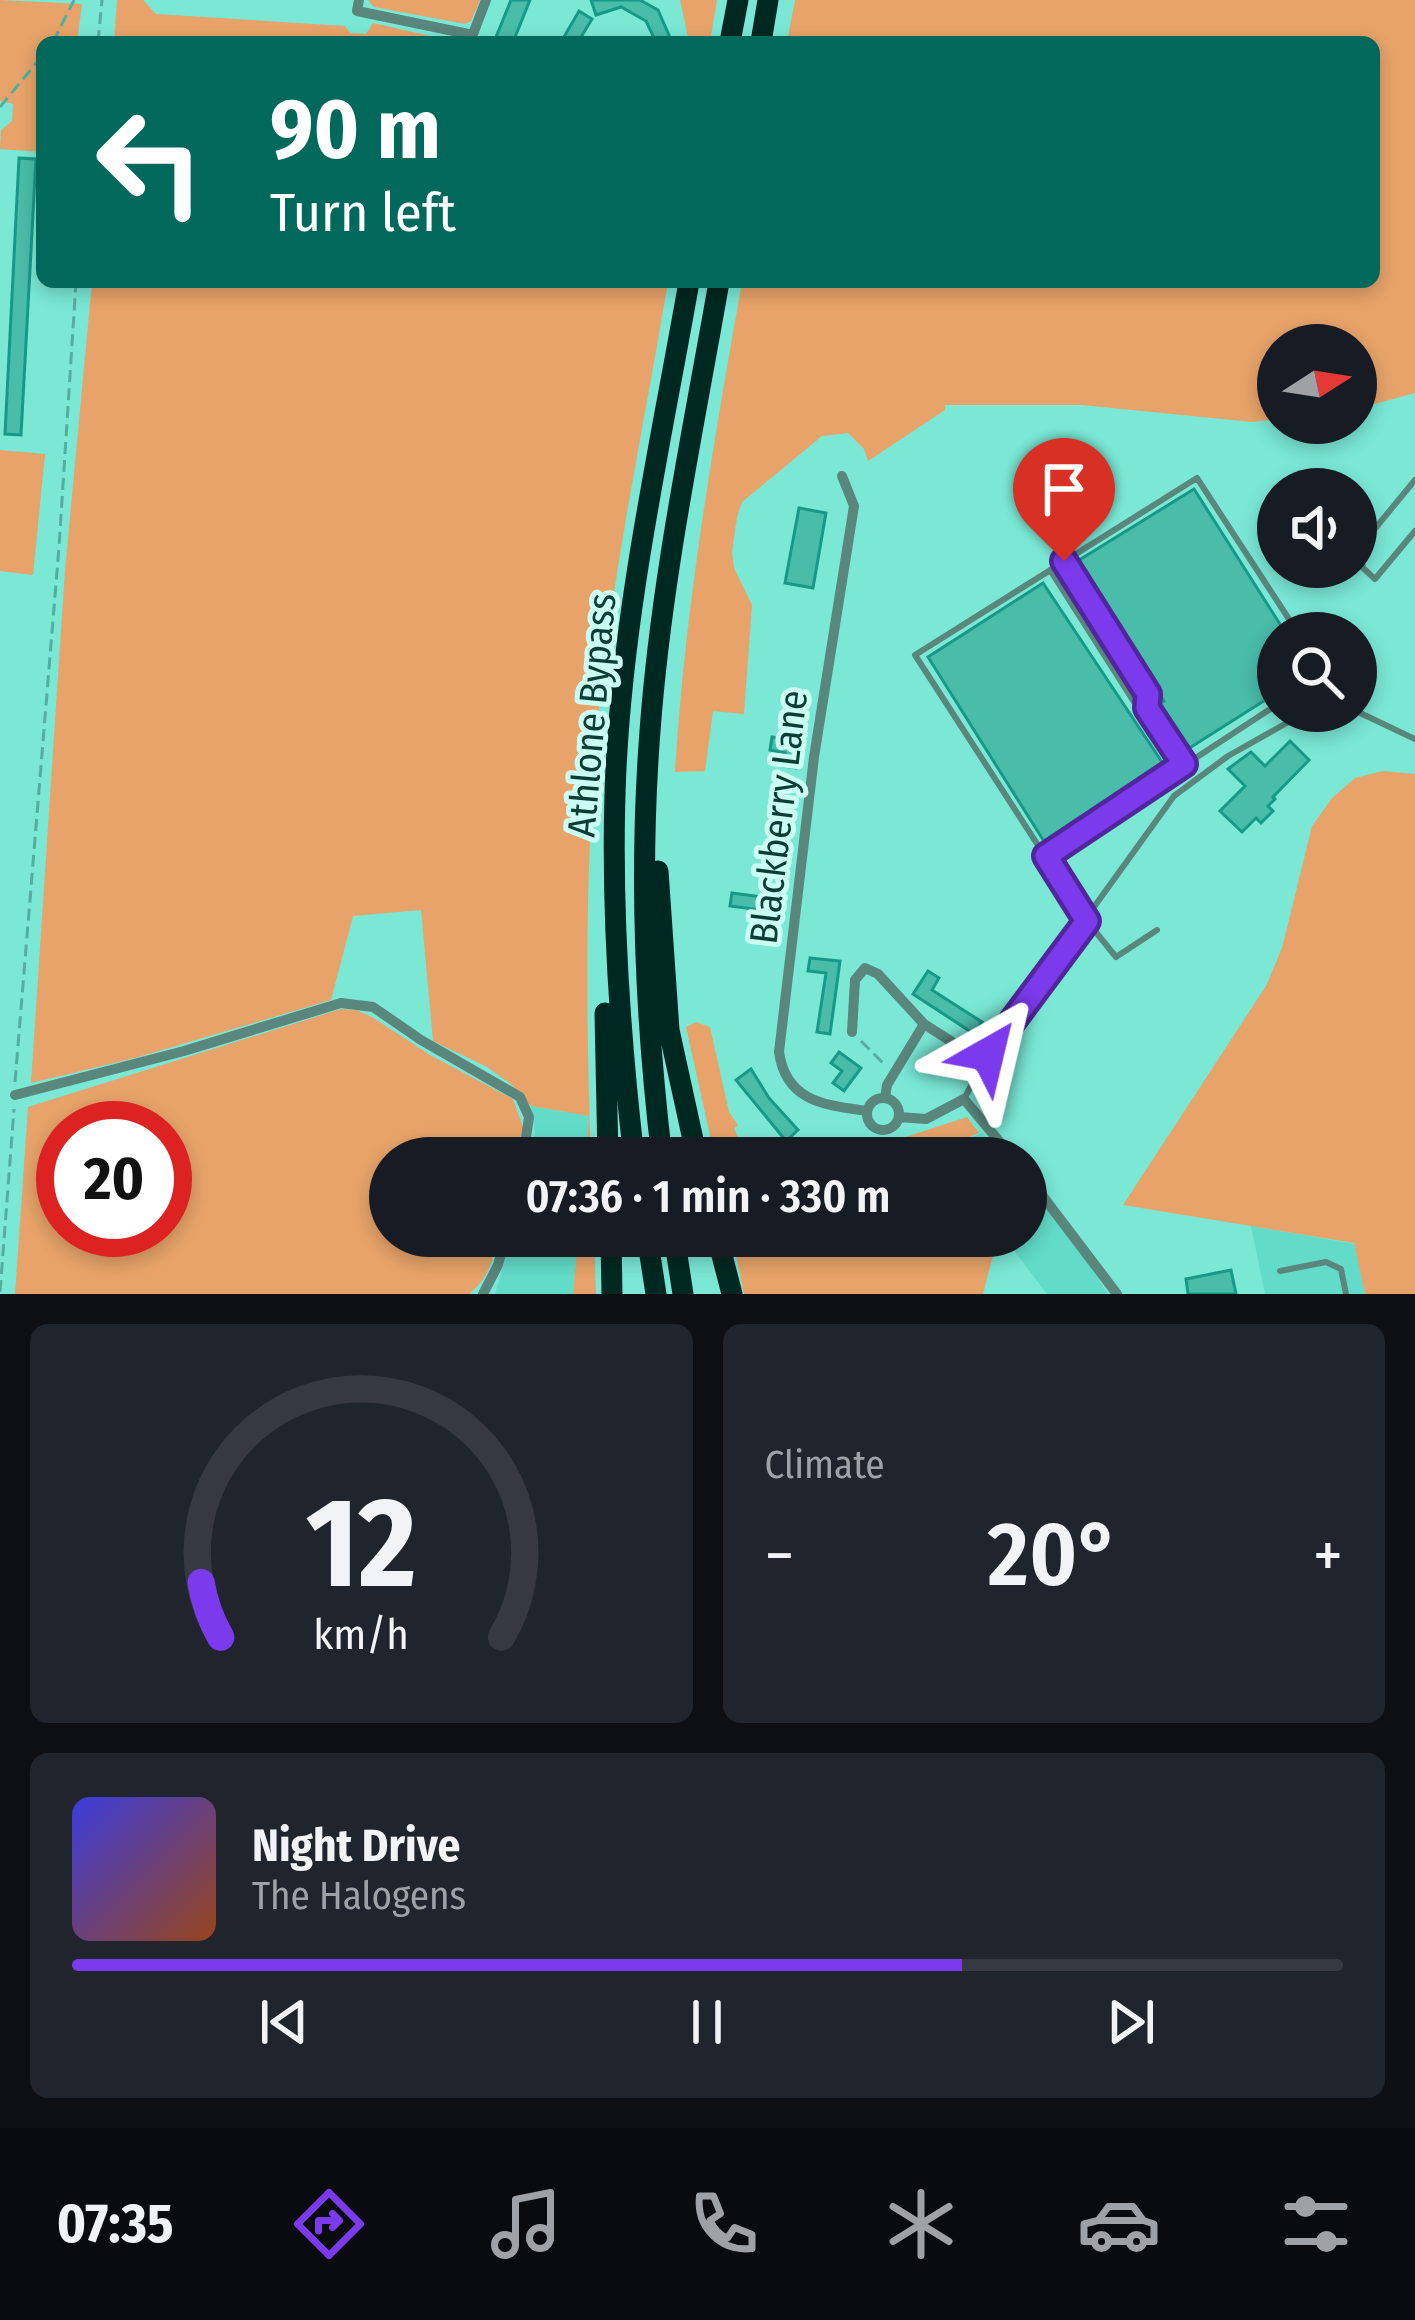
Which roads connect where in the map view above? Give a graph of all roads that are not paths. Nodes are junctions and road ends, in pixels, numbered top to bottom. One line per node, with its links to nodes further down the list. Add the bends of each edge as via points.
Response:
1 (486, 0): 7 (street)
2 (738, 0): 8 (highway)
3 (768, 0): 9 (highway)
4 (358, 6): 5 (street); 6 (street)
5 (355, 26)
6 (464, 36)
7 (472, 36)
8 (731, 36)
9 (762, 36)
10 (688, 288): 27 (highway, Athlone Bypass)
11 (718, 288): 15 (highway, Athlone Bypass)
12 (842, 476): 37 (street, Blackberry Lane, via 854,506 779,1052 790,1081 817,1103)
13 (1415, 480): 14 (lane, via 1359,548 1363,568 1375,579)
14 (1415, 531)
15 (671, 559): 42 (highway, Athlone Bypass, via 644,836); 43 (highway, via 658,886 669,1030)
16 (1064, 561): 17 (lane); 18 (lane, via 1197,478); 19 (lane)
17 (1050, 570): 20 (lane); 28 (lane, via 916,655)
18 (1284, 612)
19 (1102, 622): 20 (lane); 21 (lane, via 1148,694)
20 (1088, 630): 21 (lane, via 1134,702)
21 (1147, 708): 26 (lane)
22 (1257, 717): 26 (lane)
23 (1377, 721): 25 (lane)
24 (1271, 732): 29 (lane, via 1174,796)
25 (1415, 739)
26 (1184, 764): 28 (lane)
27 (616, 767): 40 (highway, via 604,938); 41 (highway, Athlone Bypass, via 614,901)
28 (1046, 856): 29 (lane)
29 (1087, 921): 30 (lane, via 1116,957); 36 (lane)
30 (1157, 930)
31 (924, 1024): 32 (street, via 865,968 855,980); 33 (street); 35 (street)
32 (852, 1032)
33 (971, 1054)
34 (15, 1095): 39 (street, via 359,1002 520,1097)
35 (885, 1098): 37 (street); 38 (street)
36 (964, 1099): 38 (street, Blackberry Lane, via 926,1119); 44 (street)
37 (867, 1111): 38 (street, Blackberry Lane, via 880,1130)
38 (899, 1117)
39 (526, 1137)
40 (608, 1137)
41 (632, 1137)
42 (660, 1137)
43 (692, 1137)
44 (996, 1137)
45 (1047, 1202): 57 (street)
46 (500, 1257): 52 (street)
47 (611, 1257): 53 (highway)
48 (650, 1257): 54 (highway)
49 (677, 1257): 55 (highway)
50 (722, 1257): 56 (highway)
51 (1280, 1271): 58 (lane, via 1326,1262 1341,1269)
52 (483, 1294)
53 (612, 1294)
54 (656, 1294)
55 (683, 1294)
56 (731, 1294)
57 (1117, 1294)
58 (1346, 1294)

